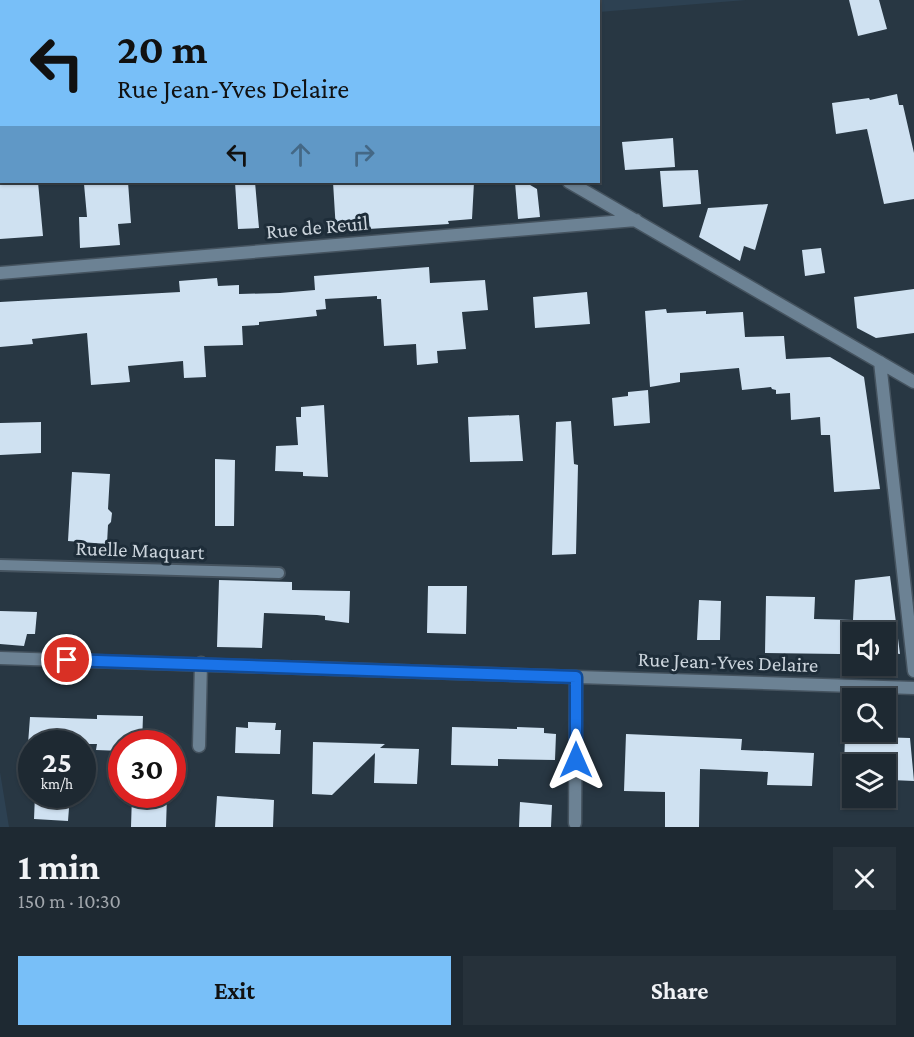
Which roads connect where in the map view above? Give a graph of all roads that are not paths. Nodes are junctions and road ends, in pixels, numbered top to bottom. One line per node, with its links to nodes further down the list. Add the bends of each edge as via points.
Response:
1 (571, 183): 2 (street)
2 (636, 220): 3 (street, Rue de Reuil); 4 (street)
3 (0, 273)
4 (880, 362): 5 (street); 10 (street)
5 (914, 382)
6 (0, 565): 7 (lane, Ruelle Maquart)
7 (279, 573)
8 (0, 658): 9 (street, Rue Jean-Yves Delaire)
9 (201, 663): 11 (street, Rue Jean-Yves Delaire); 13 (street)
10 (914, 671)
11 (576, 677): 12 (street, Rue Jean-Yves Delaire); 14 (street)
12 (914, 688)
13 (199, 746)
14 (575, 823)

